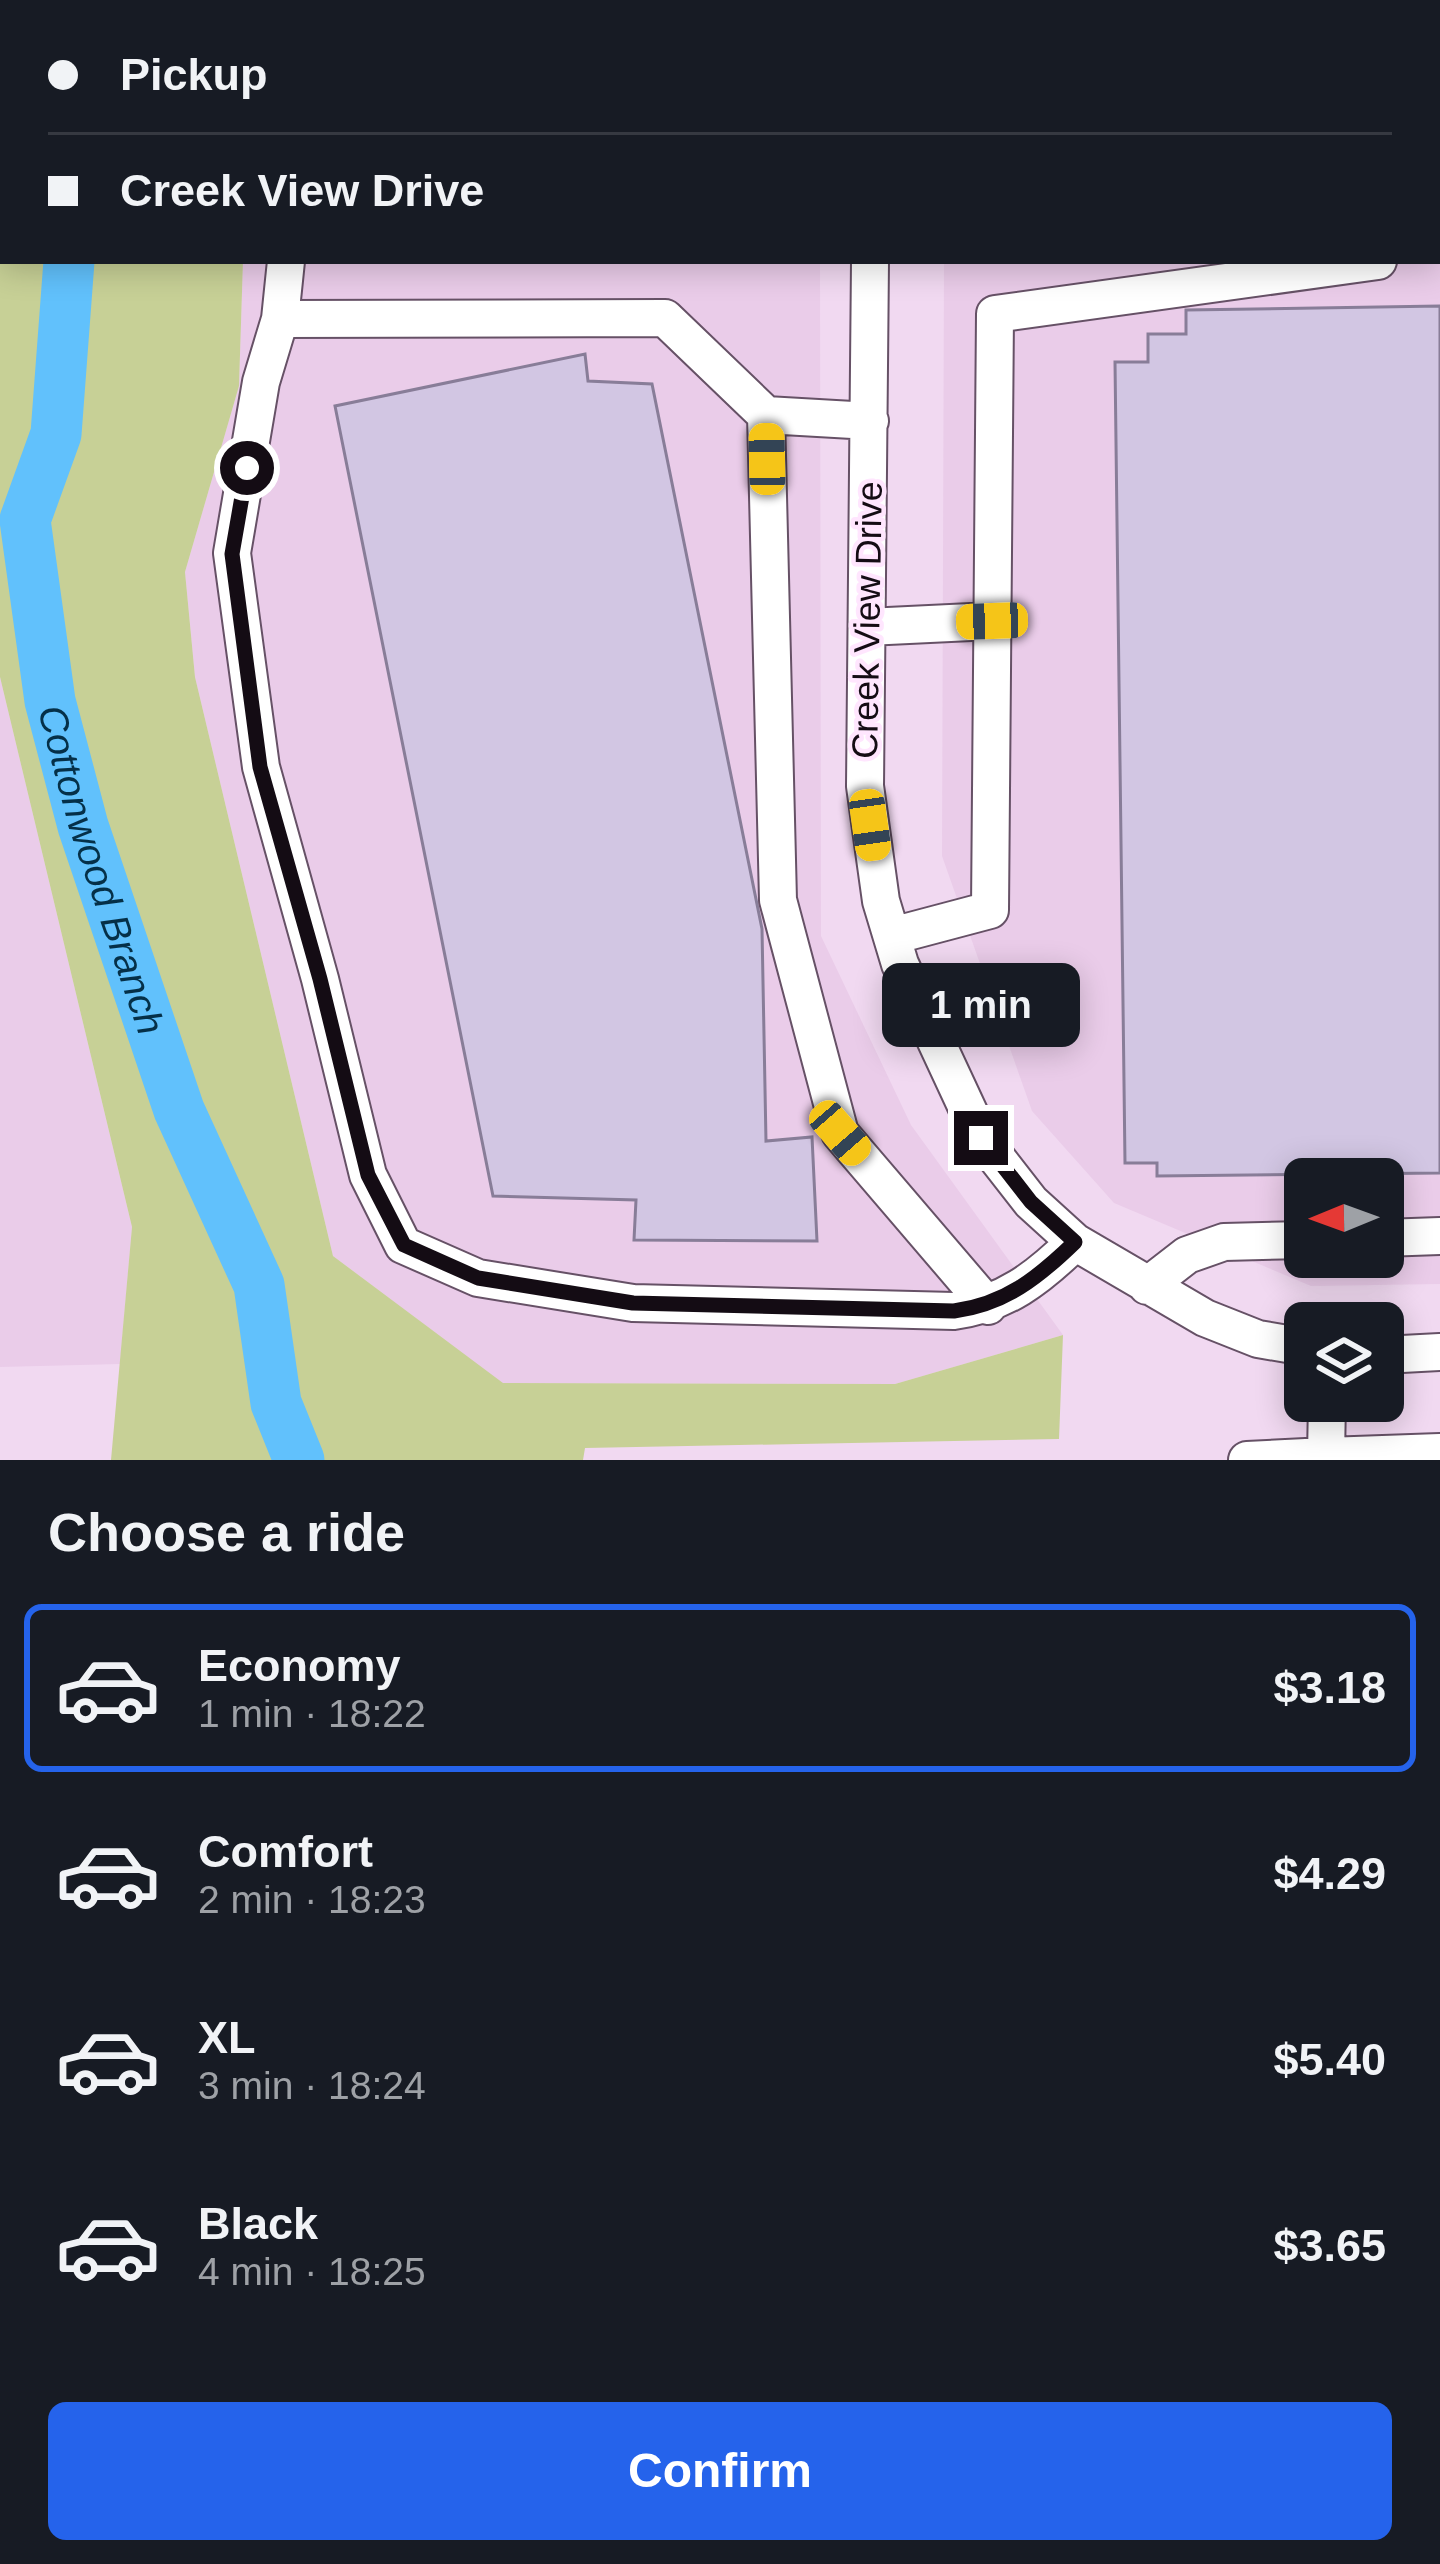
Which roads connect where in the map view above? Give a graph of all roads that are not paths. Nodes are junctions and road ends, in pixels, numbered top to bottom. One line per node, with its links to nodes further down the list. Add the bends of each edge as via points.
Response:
1 (286, 264): 4 (street)
2 (870, 264): 6 (street, Creek View Drive)
3 (1356, 264): 7 (street, via 995,314)
4 (280, 319): 5 (street, via 665,318); 15 (street, via 261,382 232,554 260,767 368,1175 404,1245 478,1278 633,1303)
5 (766, 415): 6 (street); 15 (street, via 778,900 840,1133)
6 (871, 421): 8 (street, Creek View Drive)
7 (992, 621): 8 (street); 9 (street, via 990,910)
8 (867, 627): 9 (street, Creek View Drive, via 865,786)
9 (892, 936): 13 (street, Creek View Drive, via 981,1138)
10 (1440, 1236): 11 (street)
11 (1404, 1237)
12 (1284, 1241): 14 (street, via 1224,1242 1187,1255)
13 (1075, 1242): 14 (street, Creek View Drive); 15 (street, via 1038,1278)
14 (1148, 1286): 16 (street, Creek View Drive, via 1204,1318)
15 (988, 1306)
16 (1284, 1343)
17 (1440, 1352): 18 (street)
18 (1404, 1353)
19 (1319, 1422): 21 (street)
20 (1440, 1452): 21 (street)
21 (1305, 1458): 22 (street)
22 (1247, 1460)

